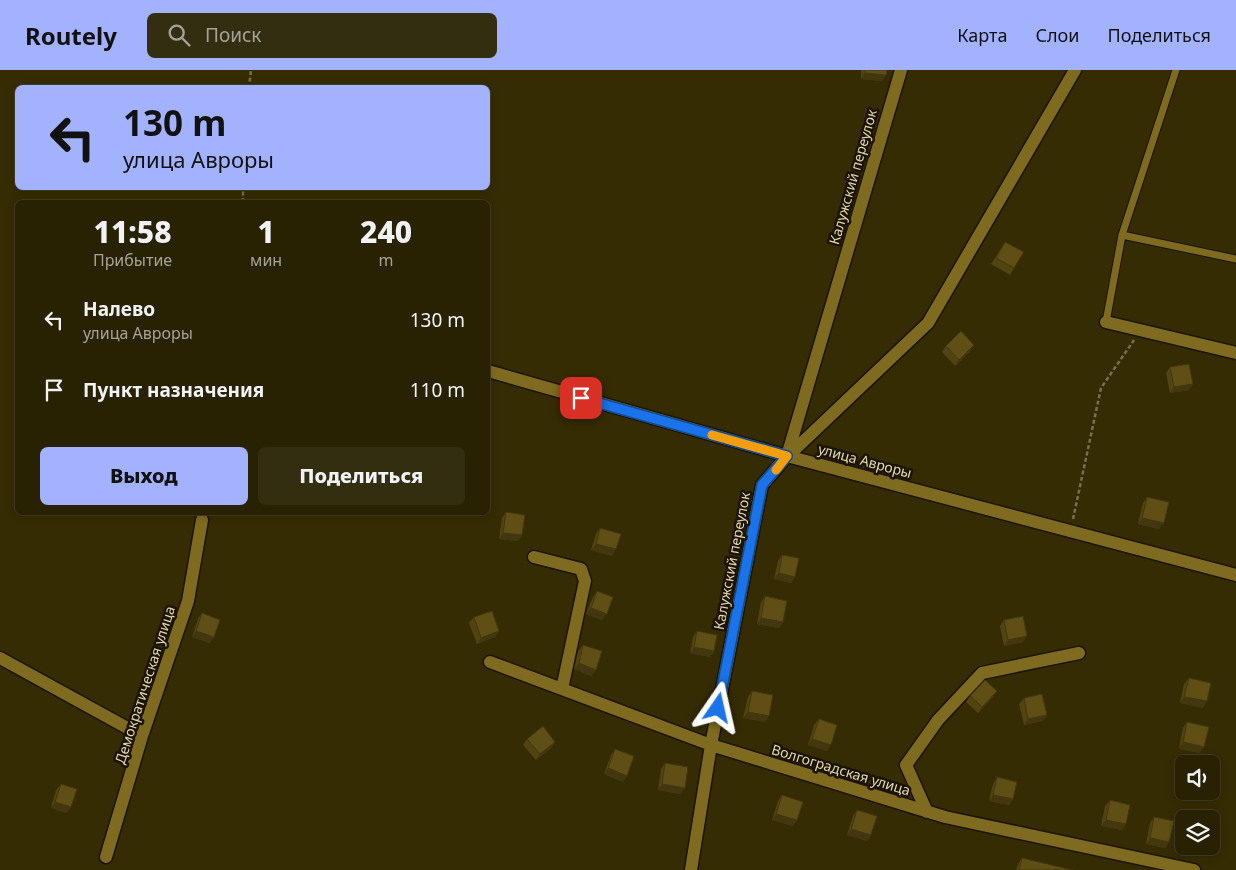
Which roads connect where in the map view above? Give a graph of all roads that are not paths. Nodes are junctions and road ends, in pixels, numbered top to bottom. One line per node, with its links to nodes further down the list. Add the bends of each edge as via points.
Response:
1 (901, 70): 9 (street, Калужский переулок)
2 (1075, 70): 9 (street, via 928,323)
3 (1176, 70): 4 (lane)
4 (1122, 236): 5 (lane); 6 (lane)
5 (1236, 259)
6 (1106, 322): 7 (street)
7 (1236, 353)
8 (490, 372): 9 (street, улица Авроры)
9 (787, 456): 12 (street, улица Авроры); 18 (street, Калужский переулок, via 762,485)
10 (202, 520): 17 (street, Демократическая улица, via 188,601)
11 (534, 558): 16 (street, via 580,569 585,581)
12 (1236, 575)
13 (1079, 653): 19 (street, via 982,673 938,720 906,765)
14 (0, 658): 17 (street)
15 (490, 662): 16 (street, Волгоградская улица)
16 (562, 689): 18 (street, Волгоградская улица)
17 (142, 736): 20 (street, Демократическая улица)
18 (710, 745): 19 (street, Волгоградская улица); 21 (street, Калужский переулок)
19 (927, 812): 22 (street, Волгоградская улица)
20 (106, 857)
21 (691, 870)
22 (1194, 870)

